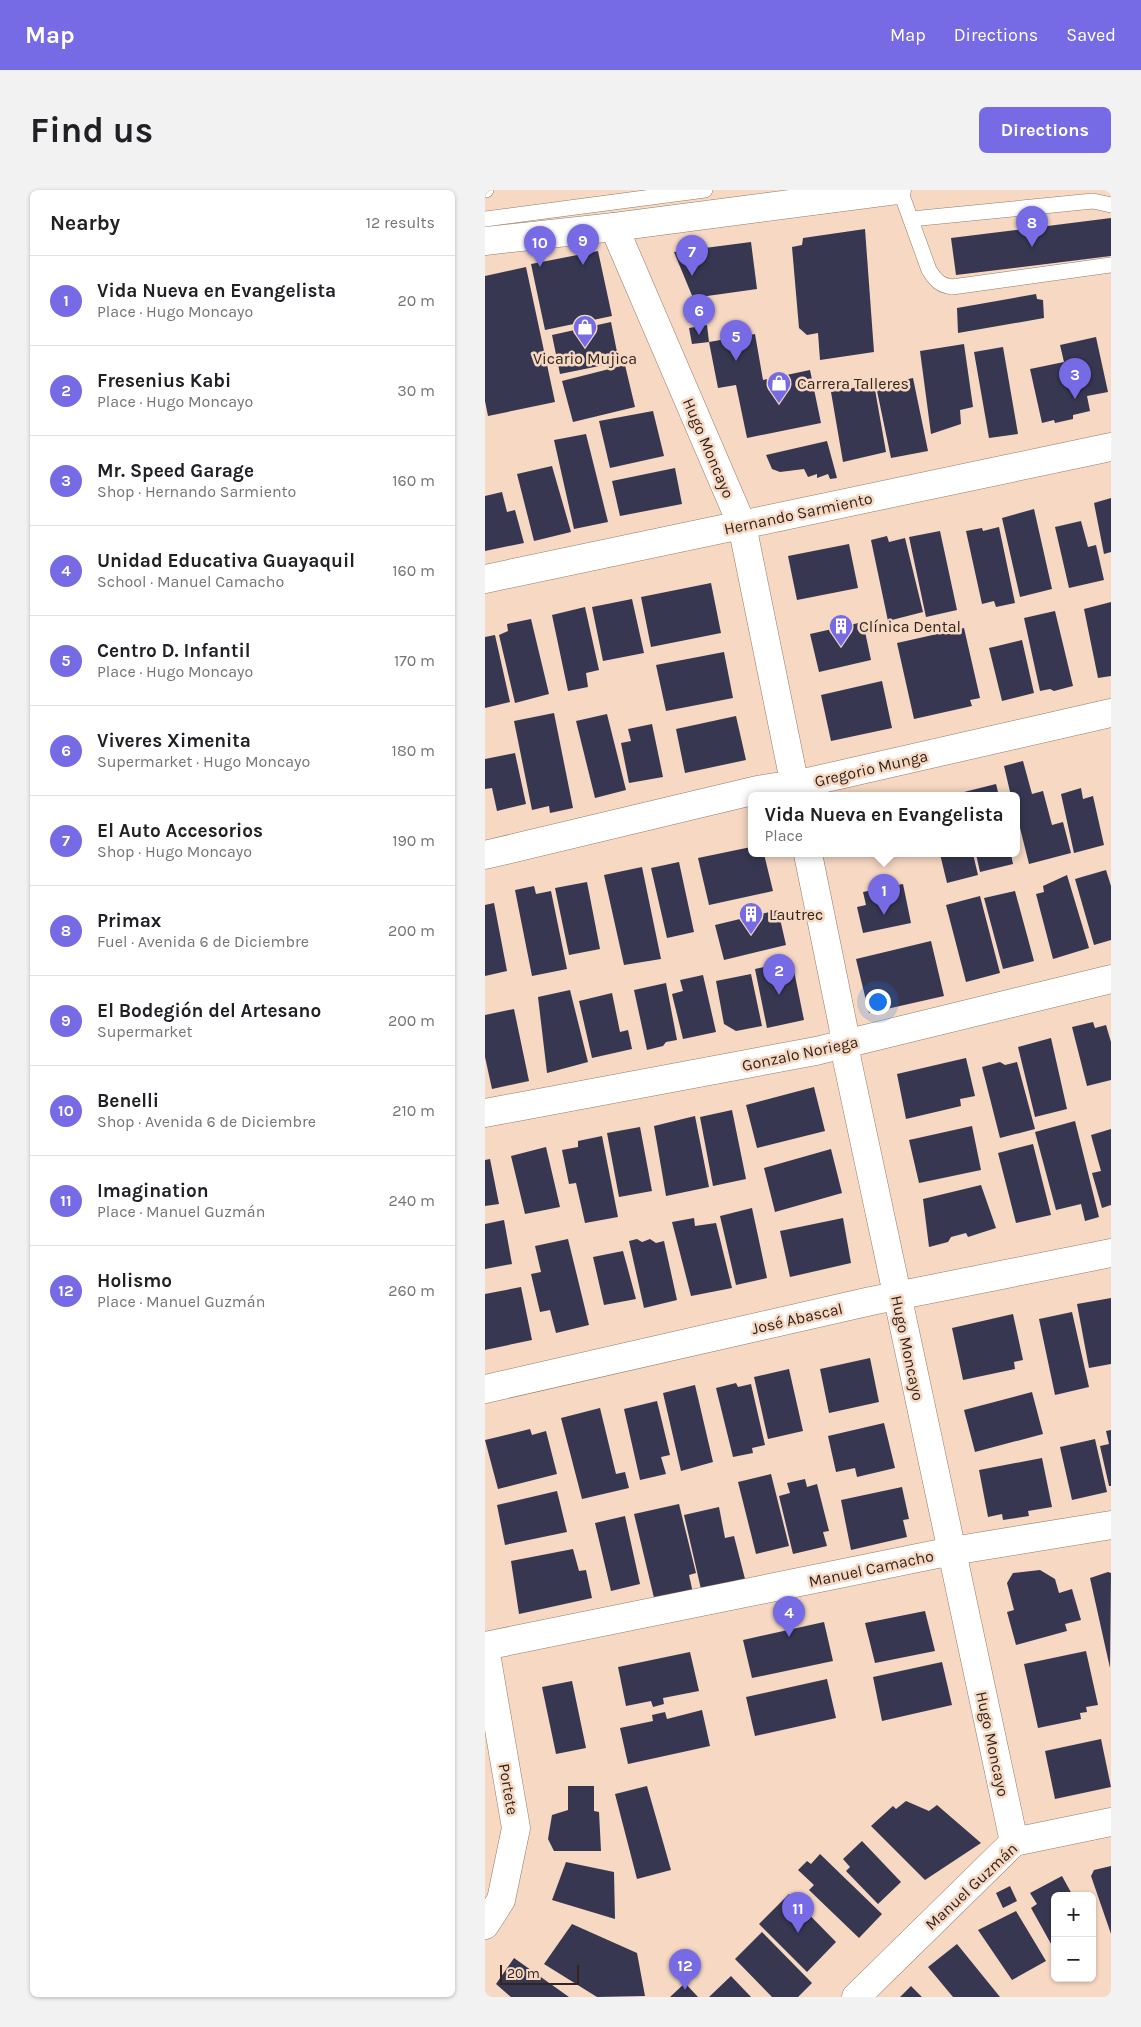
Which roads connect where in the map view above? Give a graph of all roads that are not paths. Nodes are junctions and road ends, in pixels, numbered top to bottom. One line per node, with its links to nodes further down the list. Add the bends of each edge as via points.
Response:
1 (705, 190): 4 (lane)
2 (899, 190): 5 (lane); 6 (street)
3 (1111, 205): 5 (lane, via 1093,200)
4 (485, 218)
5 (911, 219): 8 (lane, via 929,270 942,286)
6 (614, 227): 7 (street); 10 (street, Hugo Moncayo)
7 (485, 241)
8 (1111, 265)
9 (1111, 447): 10 (street, Hernando Sarmiento)
10 (742, 525): 11 (street, Hernando Sarmiento); 13 (street, Hugo Moncayo)
11 (485, 578)
12 (1111, 713): 13 (street, Gregorio Munga)
13 (796, 790): 15 (street, Gregorio Munga)
14 (748, 792): 16 (street, Gregorio Munga)
15 (749, 792)
16 (485, 855)
17 (809, 857): 19 (street, Hugo Moncayo)
18 (1111, 978): 19 (street, Gonzalo Noriega)
19 (845, 1044): 20 (street, Gonzalo Noriega); 22 (street, Hugo Moncayo)
20 (485, 1113)
21 (1111, 1253): 22 (street, José Abascal)
22 (897, 1295): 23 (street, José Abascal); 25 (street, Hugo Moncayo)
23 (485, 1389)
24 (1111, 1525): 25 (street, Manuel Camacho)
25 (952, 1551): 26 (street, Manuel Camacho); 28 (street, Hugo Moncayo)
26 (485, 1647): 29 (street, Portete, via 516,1828 501,1900)
27 (1111, 1822): 28 (street, Manuel Guzmán)
28 (1014, 1842): 30 (street, Manuel Guzmán)
29 (485, 1925)
30 (856, 1997)

